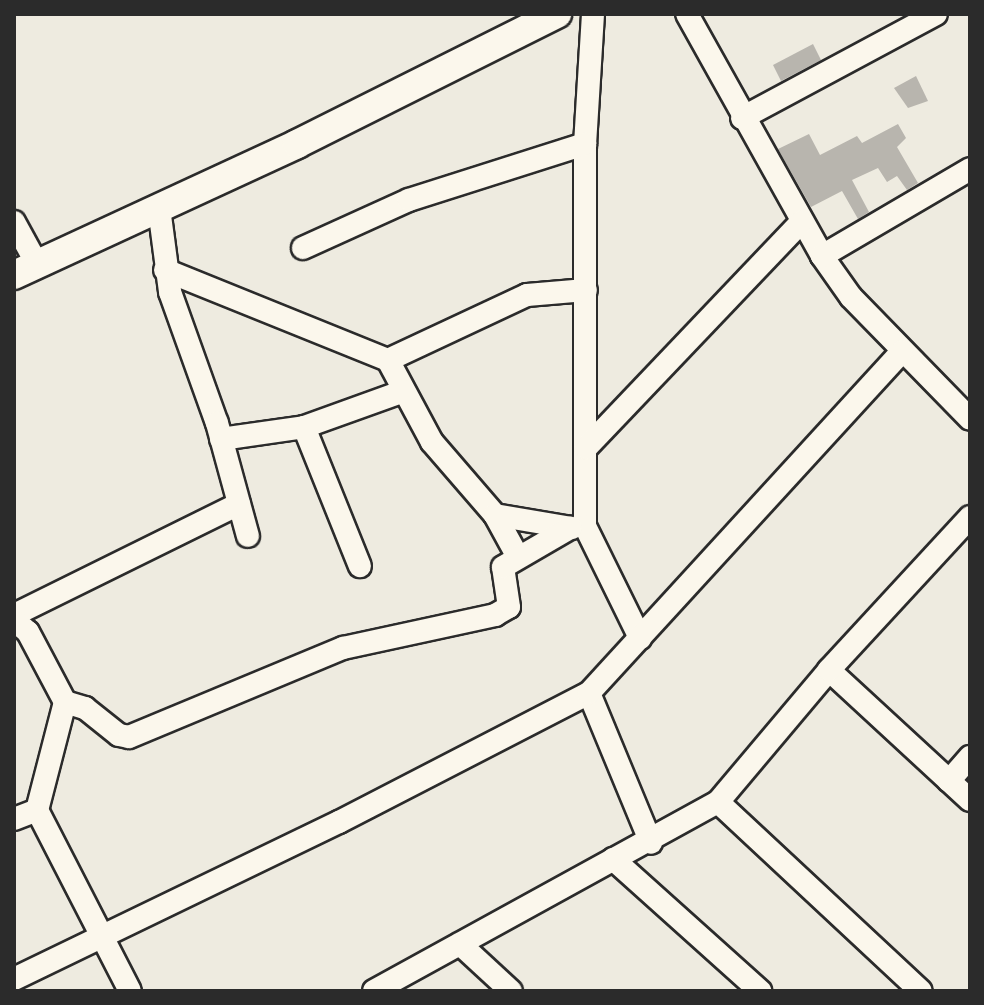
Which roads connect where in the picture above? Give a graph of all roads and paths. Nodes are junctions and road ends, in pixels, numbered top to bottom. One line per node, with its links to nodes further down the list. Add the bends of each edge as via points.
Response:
1 (557, 14): 8 (street)
2 (593, 14): 6 (street)
3 (687, 14): 5 (street)
4 (936, 14): 5 (street)
5 (742, 118): 10 (street)
6 (585, 144): 11 (street, via 409,200); 15 (street)
7 (970, 169): 12 (street)
8 (159, 208): 13 (street); 14 (street)
9 (14, 222): 13 (street)
10 (801, 222): 12 (street); 22 (street)
11 (303, 248)
12 (822, 256): 16 (street)
13 (26, 269)
14 (165, 270): 17 (street); 21 (street)
15 (586, 290): 17 (street, via 527,295); 22 (street)
16 (902, 352): 19 (street); 31 (street)
17 (388, 360): 18 (street)
18 (404, 391): 20 (street); 24 (street, via 432,442)
19 (970, 419)
20 (304, 427): 21 (street); 29 (street)
21 (221, 439): 23 (street)
22 (586, 448): 26 (street)
23 (239, 504): 27 (street); 30 (street)
24 (495, 515): 26 (street); 28 (street)
25 (970, 517): 32 (street)
26 (578, 527): 28 (street); 31 (street)
27 (248, 536)
28 (518, 557): 34 (street, via 500,572 509,607 495,615 343,648 140,734 119,735 85,708)
29 (360, 566)
30 (14, 618): 34 (street, via 32,639)
31 (640, 638): 33 (street)
32 (829, 670): 36 (street); 38 (street)
33 (589, 693): 41 (street); 43 (street)
34 (65, 702): 39 (street)
35 (970, 757): 36 (street)
36 (949, 781): 37 (street)
37 (970, 800)
38 (718, 802): 41 (street); 50 (street)
39 (37, 810): 40 (street); 43 (street)
40 (14, 819)
41 (651, 843): 42 (street)
42 (613, 859): 44 (street); 49 (street)
43 (100, 937): 45 (street); 46 (street)
44 (460, 944): 47 (street); 48 (street)
45 (14, 979)
46 (130, 991)
47 (374, 991)
48 (511, 991)
49 (760, 991)
50 (921, 991)

